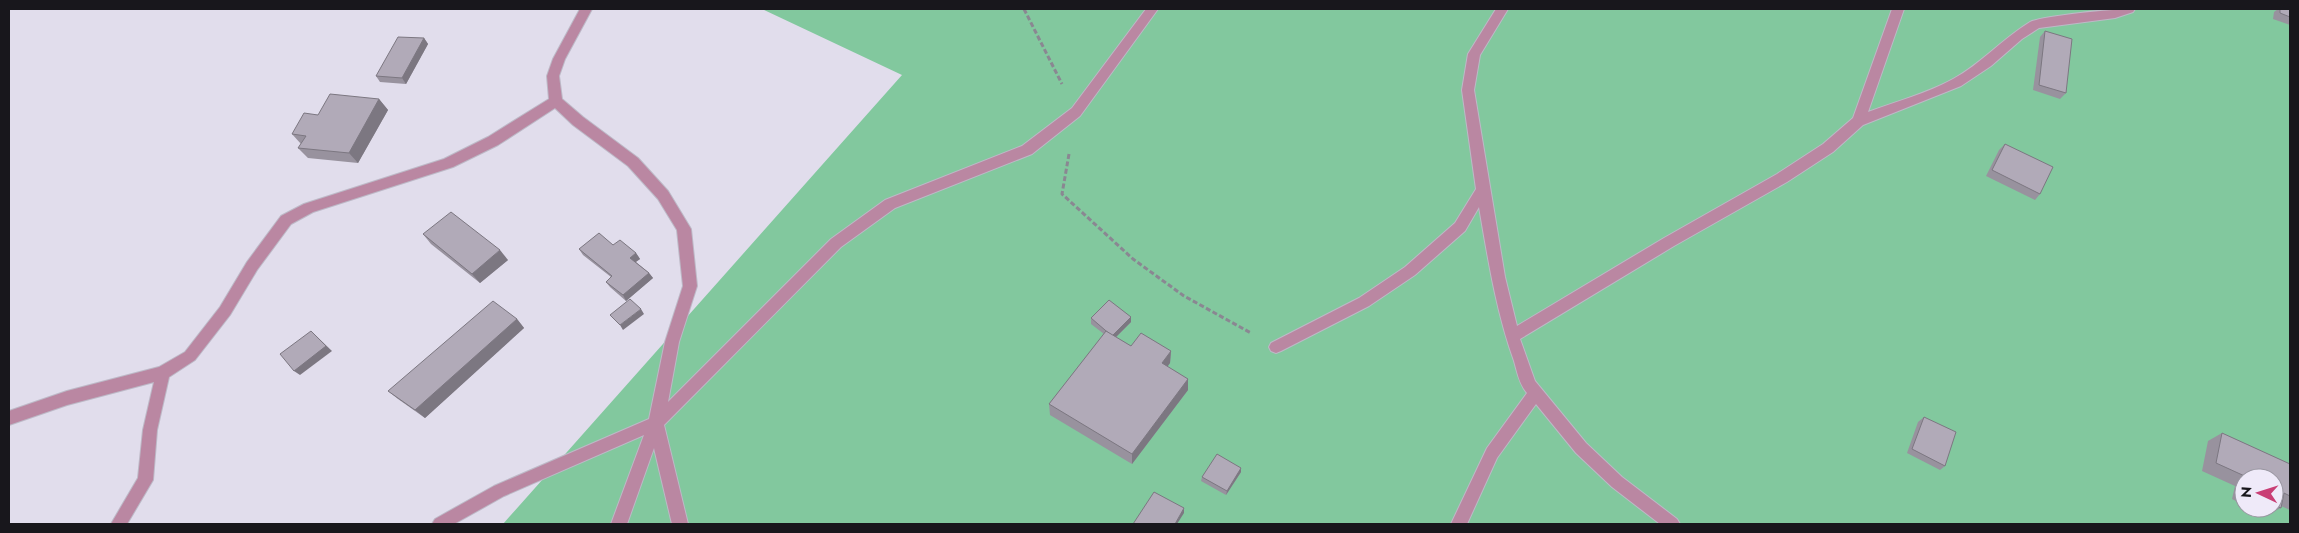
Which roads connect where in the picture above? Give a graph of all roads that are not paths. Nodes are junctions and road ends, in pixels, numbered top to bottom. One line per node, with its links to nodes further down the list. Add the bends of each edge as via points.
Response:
1 (586, 9): 6 (street, via 553,76)
2 (1152, 9): 14 (street, via 1076,112 1027,150 890,204 836,243)
3 (1502, 9): 8 (street, via 1474,54 1468,90)
4 (1898, 9): 7 (street)
5 (2129, 9): 7 (street, via 2115,14 2036,24 1958,83)
6 (556, 101): 11 (street, via 493,140 448,162 309,208 286,220 252,266 225,311 190,356); 14 (street, via 633,162 663,195 684,229 690,286 674,335)
7 (1858, 121): 9 (street, via 1828,148 1782,178)
8 (1483, 190): 9 (street); 10 (street, via 1460,227 1410,271 1364,302)
9 (1512, 336): 12 (street, via 1529,386)
10 (1276, 347)
11 (163, 372): 13 (street, via 67,398); 15 (street, via 150,430 145,480)
12 (1535, 393): 19 (street, via 1492,453); 20 (street, via 1581,448 1617,482)
13 (9, 418)
14 (656, 424): 16 (street, via 499,491); 17 (street); 18 (street)
15 (119, 524)
16 (440, 524)
17 (619, 524)
18 (680, 524)
19 (1459, 524)
20 (1672, 524)

